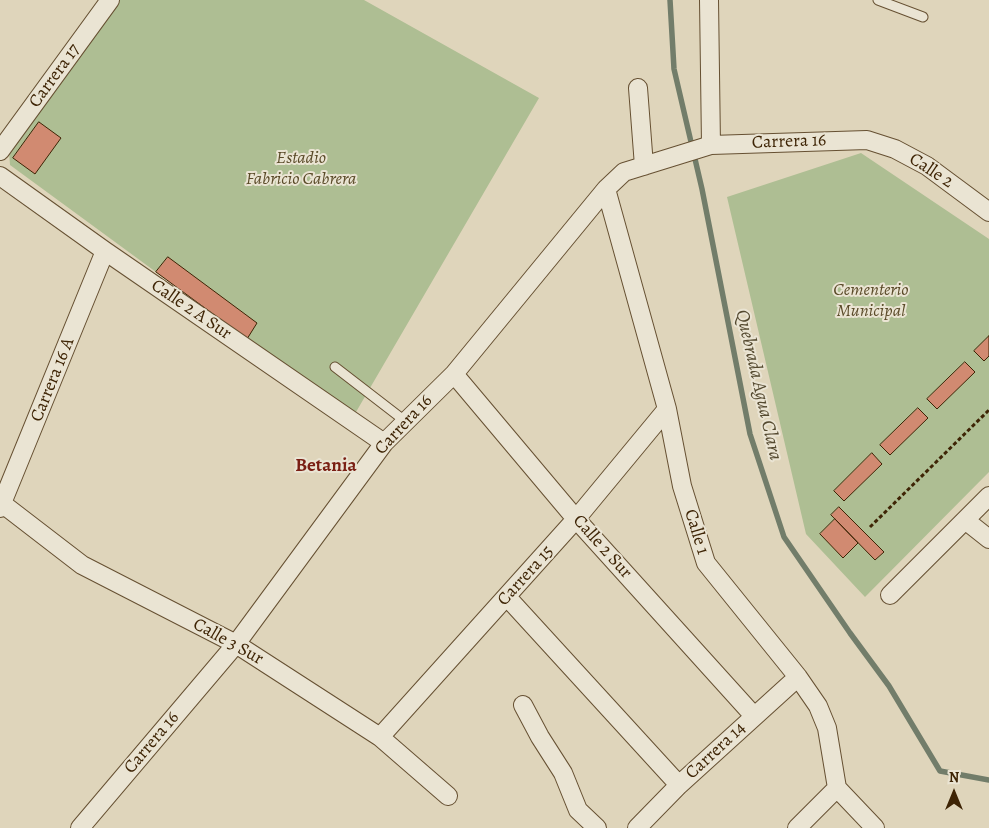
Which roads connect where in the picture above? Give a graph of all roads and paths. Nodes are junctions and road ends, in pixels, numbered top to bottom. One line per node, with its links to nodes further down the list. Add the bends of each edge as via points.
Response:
1 (110, 0): 8 (street, Carrera 17)
2 (709, 0): 7 (street)
3 (878, 0): 4 (lane)
4 (923, 17)
5 (638, 88): 9 (street)
6 (867, 140): 7 (street, Carrera 16); 12 (street, Calle 2, via 895,149 926,166)
7 (705, 146): 9 (street, Carrera 16)
8 (0, 152)
9 (644, 166): 11 (street, Carrera 16, via 624,172)
10 (0, 176): 13 (street, Calle 2 A Sur)
11 (606, 189): 15 (street, Carrera 16); 16 (street, Calle 1)
12 (989, 212)
13 (105, 251): 19 (street, Calle 2 A Sur); 21 (street, Carrera 16 A)
14 (334, 367): 18 (lane)
15 (454, 374): 18 (street, Carrera 16); 22 (street, Calle 2 Sur)
16 (667, 409): 22 (street, Carrera 15); 29 (street, Calle 1, via 682,486 706,563)
17 (989, 410): 24 (path)
18 (405, 421): 19 (street, Carrera 16)
19 (384, 443): 28 (street, Carrera 16)
20 (989, 496): 23 (street)
21 (1, 505): 28 (street, Calle 3 Sur, via 82,565)
22 (576, 519): 27 (street, Carrera 15); 31 (street, Calle 2 Sur)
23 (964, 520): 25 (street); 26 (street)
24 (870, 527)
25 (989, 539)
26 (890, 595)
27 (507, 597): 32 (street, Carrera 15); 33 (street)
28 (236, 644): 32 (street, Calle 3 Sur); 36 (street, Carrera 16)
29 (798, 677): 31 (street, Carrera 14); 34 (street, Calle 1, via 818,706 827,728)
30 (523, 706): 37 (street, via 563,773 578,810)
31 (754, 716): 33 (street, Carrera 14)
32 (380, 737): 35 (street, Calle 3 Sur)
33 (679, 785): 38 (street, Carrera 14)
34 (837, 788): 39 (street); 40 (street)
35 (448, 796)
36 (80, 828)
37 (597, 828)
38 (637, 828)
39 (797, 828)
40 (875, 828)

